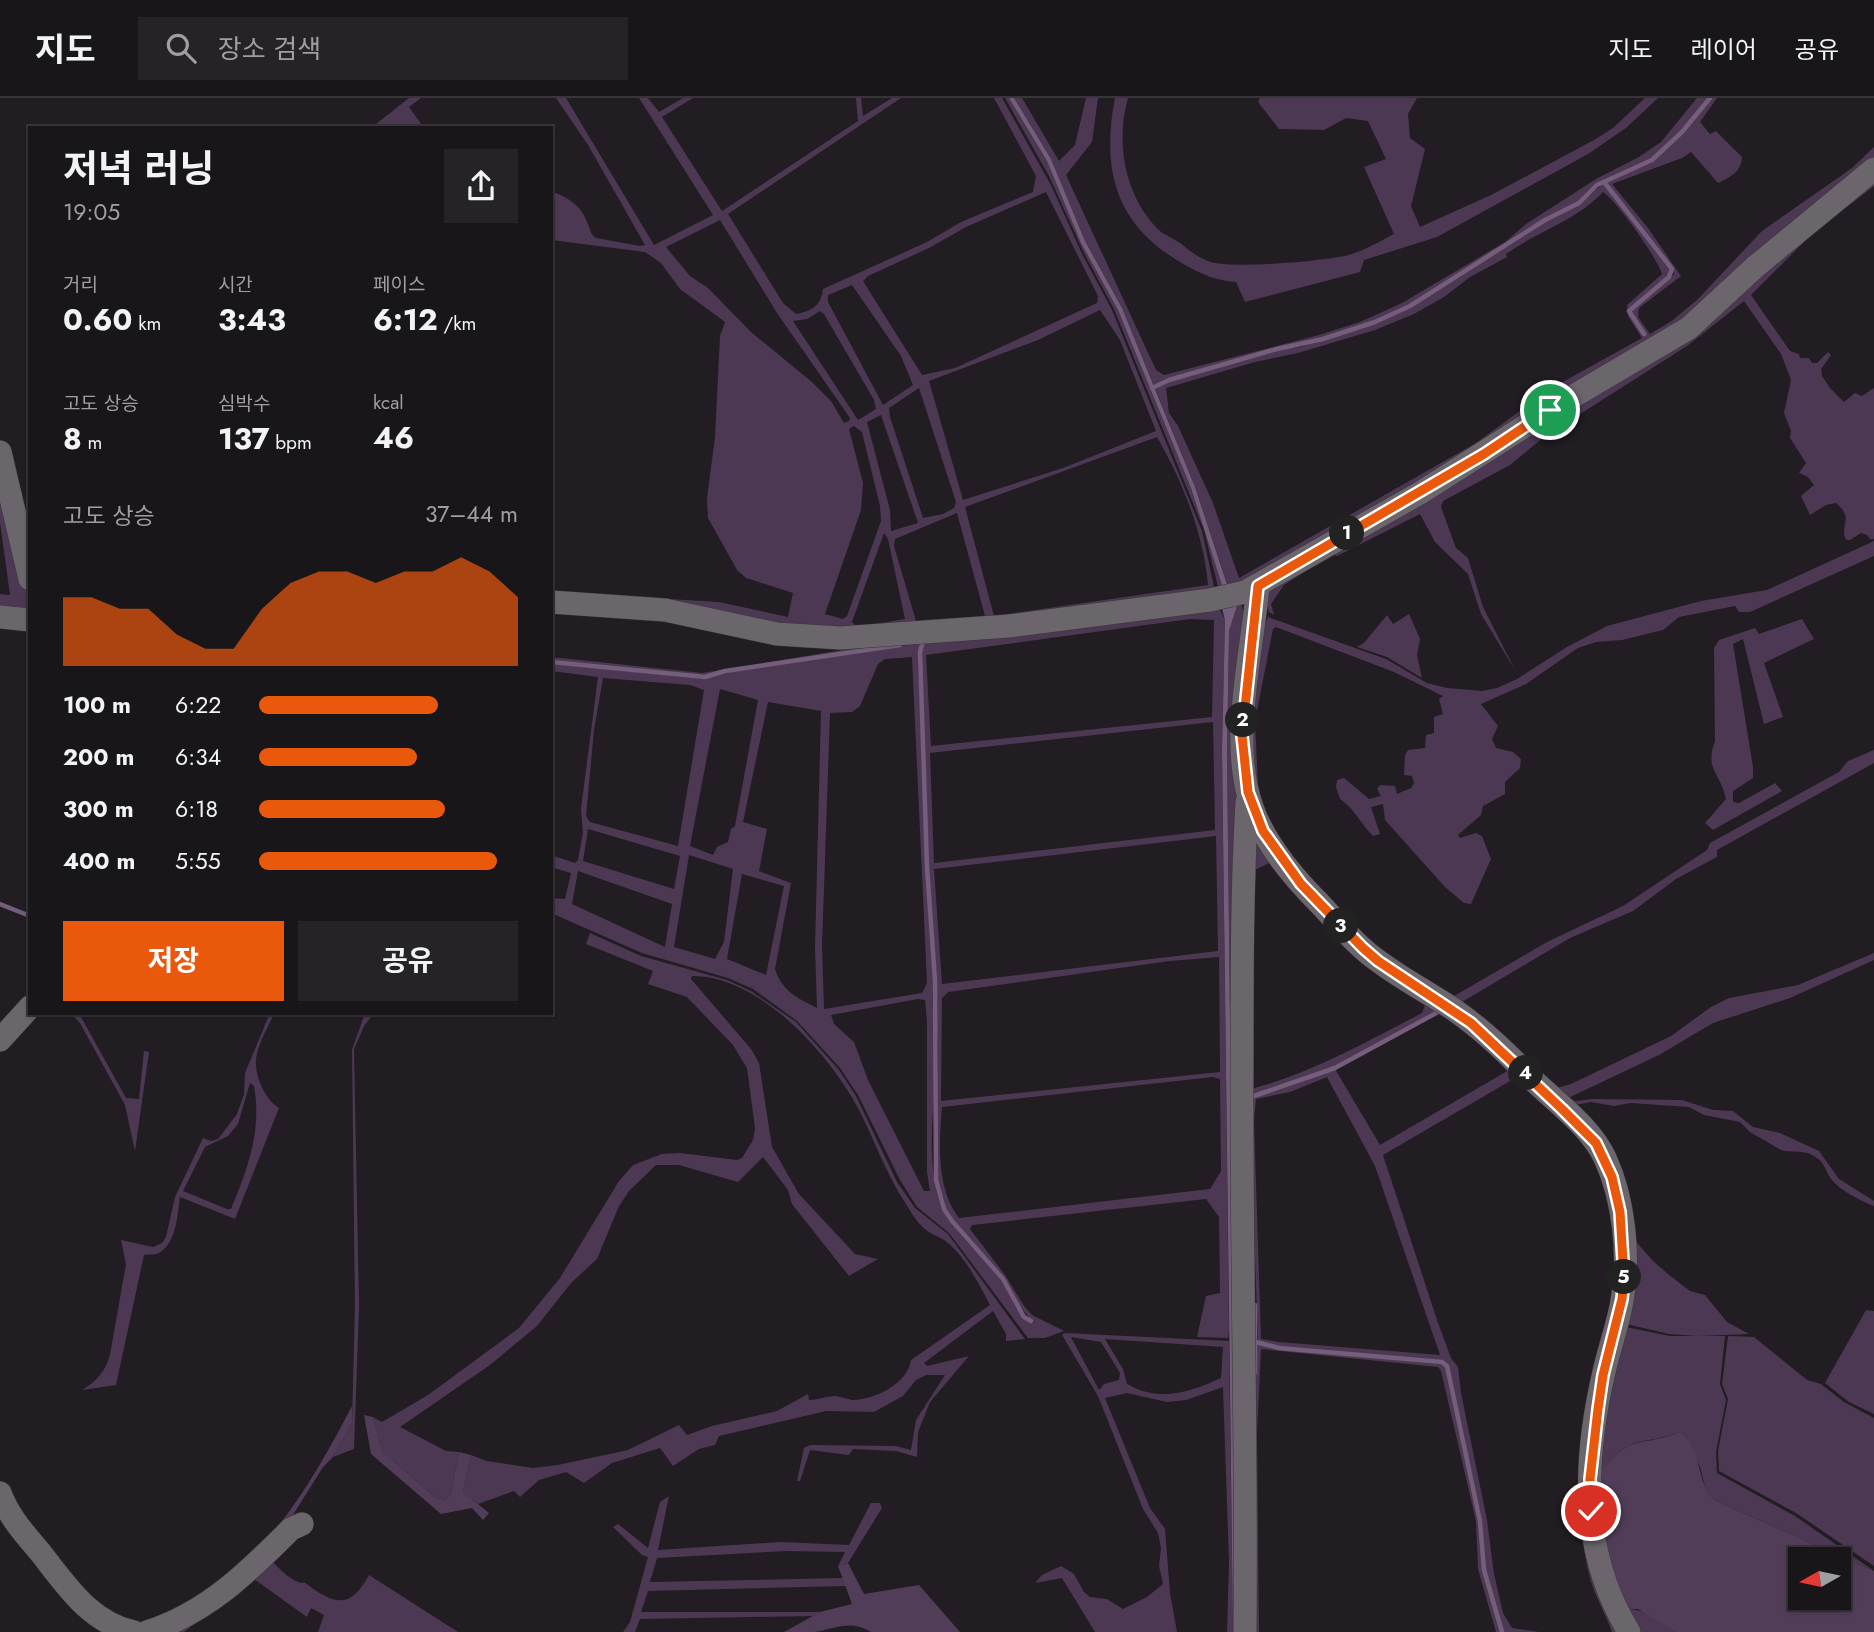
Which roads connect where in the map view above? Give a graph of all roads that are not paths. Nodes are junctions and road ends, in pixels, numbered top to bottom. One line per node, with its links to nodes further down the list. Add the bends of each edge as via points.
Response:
1 (1874, 169): 4 (street, via 1689,328 1474,461)
2 (0, 452): 3 (street)
3 (28, 571)
4 (1258, 586): 5 (street, via 1210,600 1132,611 867,638 804,637 665,610); 8 (street, via 1243,721)
5 (553, 601)
6 (0, 617): 7 (street)
7 (28, 620)
8 (1248, 792): 15 (street, via 1241,1179); 16 (street, via 1275,850 1348,934 1378,961 1471,1023 1583,1129 1604,1156 1620,1212 1624,1278 1592,1450 1592,1534 1604,1585)
9 (28, 1009): 10 (street)
10 (0, 1040)
11 (0, 1493): 13 (street, via 15,1522 82,1603 104,1620)
12 (302, 1524): 14 (street, via 227,1591)
13 (134, 1632)
14 (147, 1632)
15 (1245, 1632)
16 (1629, 1632)

